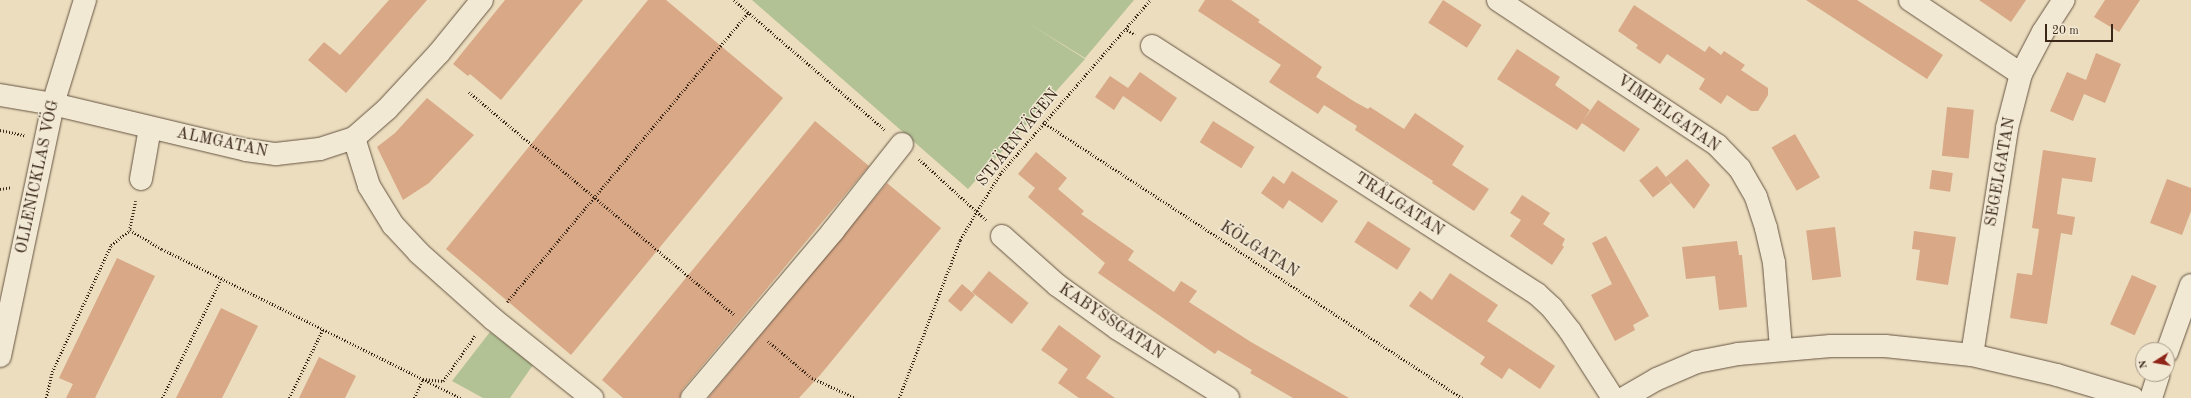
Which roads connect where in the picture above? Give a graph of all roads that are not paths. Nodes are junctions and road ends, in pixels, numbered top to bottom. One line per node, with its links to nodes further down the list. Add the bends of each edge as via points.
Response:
1 (85, 0): 9 (street, OLLENICKLAS VÖG)
2 (482, 0): 11 (street, ALMGATAN, via 412,83)
3 (1498, 0): 17 (street, VIMPELGATAN, via 1717,145 1740,169 1756,197 1766,228 1774,270)
4 (1910, 0): 7 (street)
5 (2064, 0): 7 (street, SEGELGATAN, via 2042,32)
6 (1152, 46): 24 (street, TRÅLGATAN, via 1537,294 1570,331)
7 (2021, 74): 18 (street, SEGELGATAN, via 2006,128)
8 (0, 95): 9 (street, ALMGATAN)
9 (53, 104): 10 (street, ALMGATAN); 19 (street, OLLENICKLAS VÖG)
10 (150, 128): 11 (street, ALMGATAN, via 246,150 276,154 320,148); 13 (street)
11 (354, 138): 21 (street, via 369,186 393,225 419,253 491,317)
12 (902, 144): 22 (street)
13 (141, 179)
14 (1002, 236): 23 (street, KABYSSGATAN, via 1081,303)
15 (2191, 285): 16 (street)
16 (2171, 342)
17 (1781, 349): 18 (street, via 1885,346); 25 (street, via 1698,362 1656,379)
18 (1972, 355): 26 (street, via 2057,375)
19 (0, 356)
20 (2156, 382): 27 (street)
21 (592, 398)
22 (692, 398)
23 (1228, 398)
24 (1613, 398)
25 (1624, 398)
26 (2133, 398)
27 (2151, 398)

